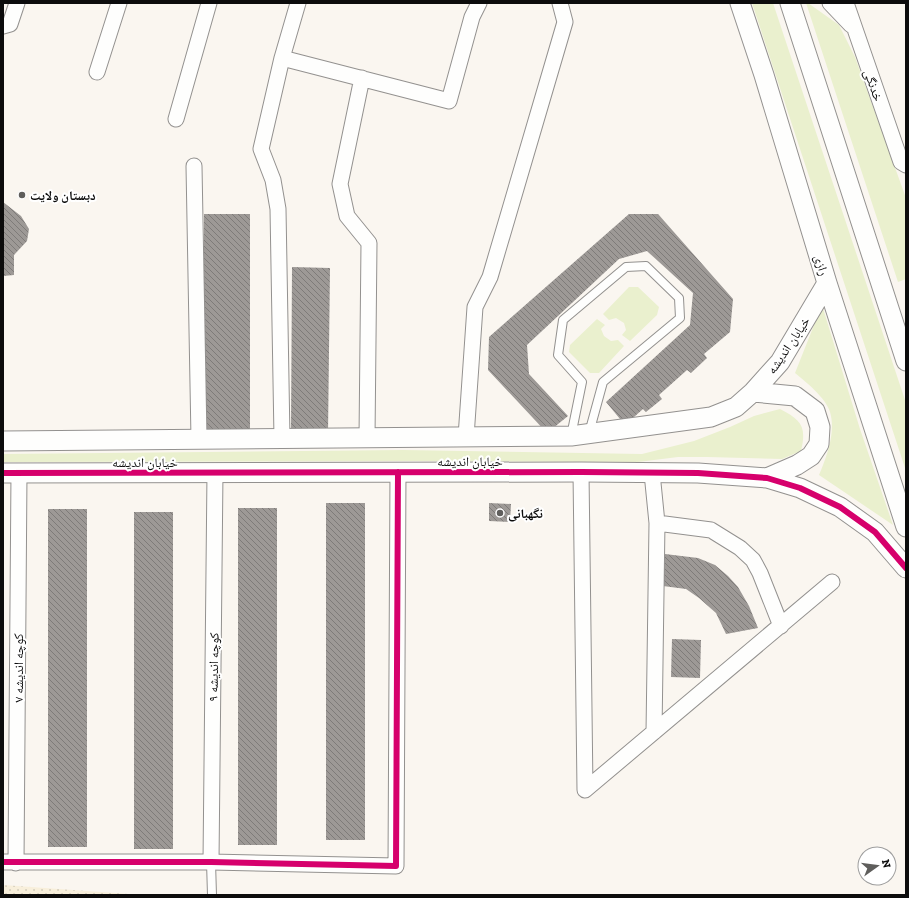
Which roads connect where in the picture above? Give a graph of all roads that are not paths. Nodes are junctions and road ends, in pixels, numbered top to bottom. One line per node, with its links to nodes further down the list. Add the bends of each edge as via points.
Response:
1 (17, 3): 11 (street, via 10,24)
2 (119, 3): 14 (street)
3 (209, 3): 16 (street)
4 (298, 3): 13 (street)
5 (479, 3): 15 (street, via 472,17 449,101)
6 (560, 3): 23 (street, via 565,22 490,277 475,307)
7 (740, 3): 19 (street, رازی)
8 (790, 3): 20 (street)
9 (830, 3): 12 (street)
10 (846, 3): 12 (street, خدنگی)
11 (3, 26)
12 (854, 27): 17 (street, خدنگی, via 901,162)
13 (282, 58): 15 (street); 24 (street, via 261,149 273,180 278,209)
14 (97, 72)
15 (362, 78): 25 (street, via 340,184 347,216 369,243)
16 (176, 119)
17 (906, 165)
18 (194, 166): 26 (street)
19 (827, 283): 21 (street, خیابان اندیشه, via 780,362); 35 (street, رازی)
20 (906, 361)
21 (753, 392): 22 (street, خیابان اندیشه, via 736,407 712,417); 33 (street, via 795,396 815,411 820,427 819,444 811,456)
22 (580, 435): 22 (lane, via 603,382 680,318 679,298 646,266 626,267 563,320 558,355 582,382); 23 (street, خیابان اندیشه)
23 (466, 437): 25 (street, خیابان اندیشه)
24 (282, 438): 25 (street, خیابان اندیشه); 26 (street, خیابان اندیشه)
25 (367, 438)
26 (199, 439): 27 (street, خیابان اندیشه)
27 (3, 441)
28 (215, 472): 29 (street, خیابان اندیشه); 31 (street, خیابان اندیشه); 41 (street, کوچه اندیشه ۹)
29 (398, 472): 30 (street, خیابان اندیشه); 41 (street, via 396,866)
30 (581, 472): 32 (street, خیابان اندیشه); 39 (street, via 585,790)
31 (11, 473): 40 (street, کوچه اندیشه ۷)
32 (652, 473): 33 (street, خیابان اندیشه); 34 (street)
33 (767, 478): 36 (street, خیابان اندیشه, via 800,488 840,507 875,532)
34 (657, 523): 38 (street, via 711,530 740,548 753,560 760,573); 39 (street)
35 (906, 527)
36 (906, 568)
37 (832, 582): 38 (street)
38 (780, 626): 39 (street)
39 (654, 732)
40 (10, 862): 41 (street)
41 (211, 862): 42 (lane)
42 (212, 895)

